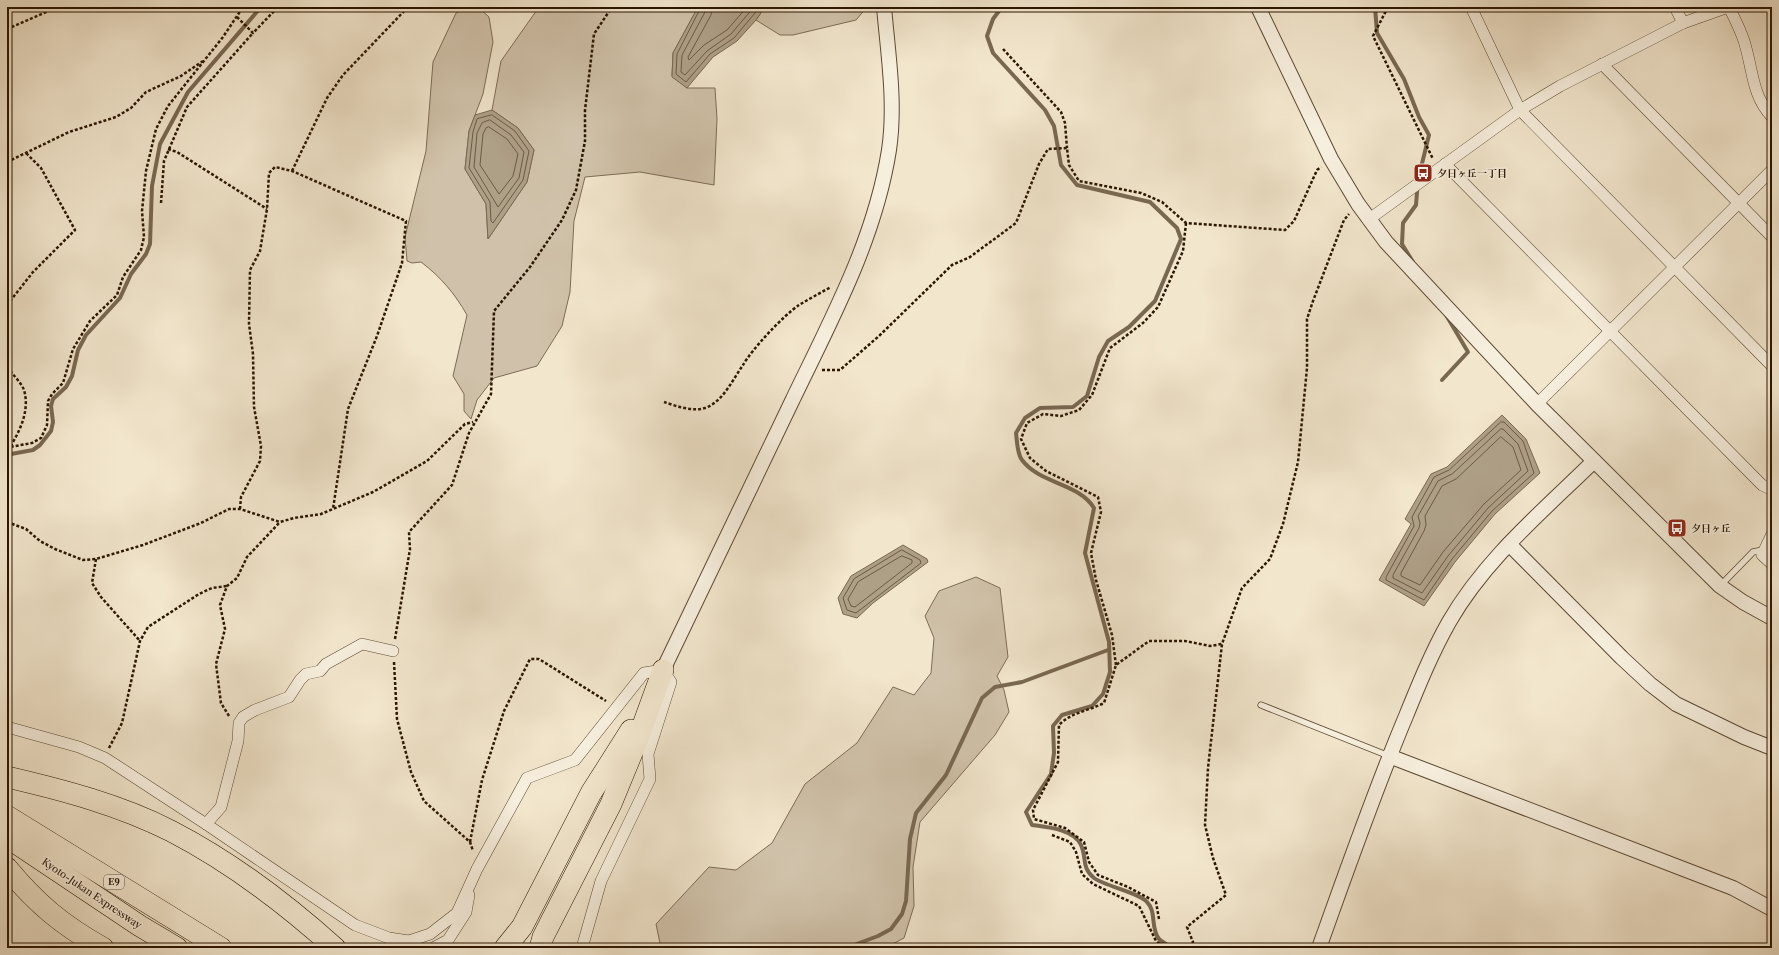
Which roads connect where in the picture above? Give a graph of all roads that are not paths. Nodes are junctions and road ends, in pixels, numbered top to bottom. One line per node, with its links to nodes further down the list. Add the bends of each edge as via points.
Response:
1 (884, 7): 28 (street, via 891,86 890,147 882,188 863,250)
2 (1258, 7): 13 (street, via 1331,159)
3 (1471, 7): 8 (street)
4 (1675, 7): 6 (street)
5 (1728, 7): 6 (street); 9 (street, via 1746,46 1753,84 1763,106)
6 (1683, 23): 7 (street)
7 (1602, 64): 8 (street); 12 (street)
8 (1520, 110): 10 (street); 15 (street)
9 (1772, 117)
10 (1442, 166): 13 (street); 16 (street)
11 (1772, 170): 12 (street)
12 (1739, 203): 14 (street); 15 (street)
13 (1368, 220): 18 (street)
14 (1772, 237)
15 (1674, 267): 16 (street); 17 (street)
16 (1610, 331): 18 (street); 20 (street, via 1762,485)
17 (1772, 366)
18 (1537, 404): 19 (street)
19 (1594, 461): 22 (street); 25 (street)
20 (1772, 490)
21 (1772, 534): 23 (street)
22 (1509, 544): 31 (street, via 1650,684 1676,704); 32 (street, via 1483,573 1449,622)
23 (1763, 550): 24 (street, via 1762,555); 25 (lane, via 1754,552)
24 (1772, 564)
25 (1720, 586): 26 (street)
26 (1772, 618)
27 (393, 651): 35 (street, via 362,644 326,664 320,671 306,674 289,697 254,710 243,717 239,724 238,741 221,807)
28 (660, 678): 38 (street, via 644,673 575,760 527,778); 40 (highway, via 591,793); 41 (highway, via 611,804); 49 (street, via 671,682 648,754 650,779 601,881)
29 (1262, 706): 32 (lane)
30 (7, 727): 35 (street, via 79,747 105,758)
31 (1772, 748)
32 (1389, 756): 39 (street, via 1733,888); 50 (street)
33 (7, 776): 45 (highway, via 104,803 171,831 243,874 299,916)
34 (7, 816): 44 (highway, Kyoto-Jukan Expressway / E9)
35 (206, 824): 38 (street, via 354,925 389,938 409,941 430,934 456,912)
36 (7, 837): 43 (highway, Kyoto-Jukan Expressway / E9)
37 (7, 868): 42 (highway, via 26,891 54,917)
38 (470, 884): 46 (street, via 466,912 448,940)
39 (1772, 909)
40 (522, 927): 47 (highway); 48 (highway)
41 (540, 944)
42 (103, 948)
43 (177, 948)
44 (221, 948)
45 (334, 948)
46 (433, 948)
47 (505, 948)
48 (514, 948)
49 (582, 948)
50 (1319, 948)

